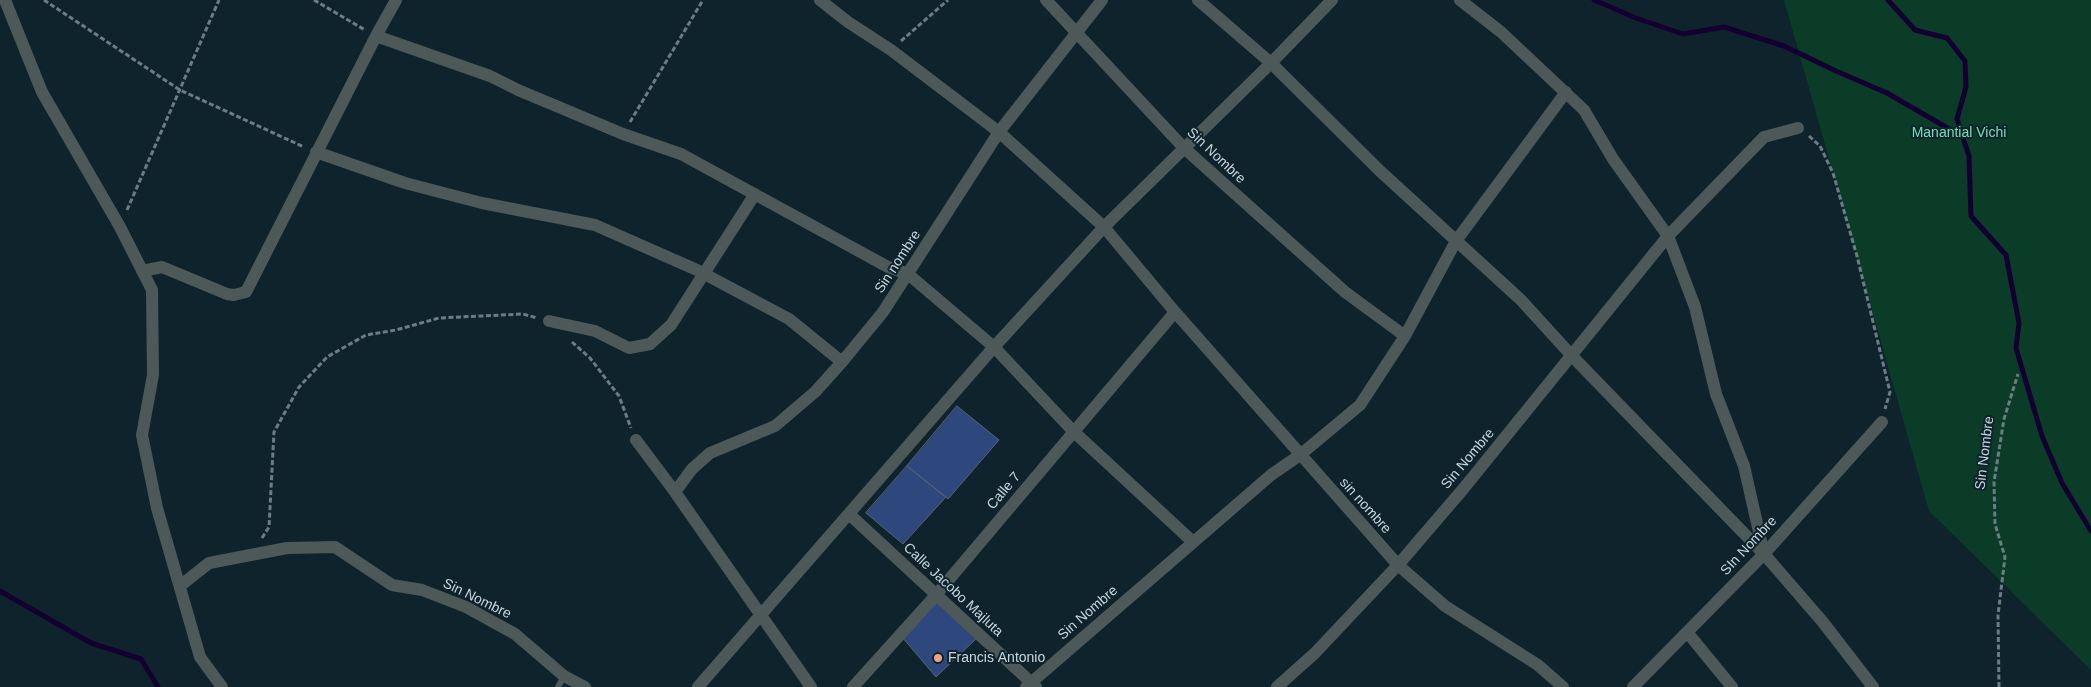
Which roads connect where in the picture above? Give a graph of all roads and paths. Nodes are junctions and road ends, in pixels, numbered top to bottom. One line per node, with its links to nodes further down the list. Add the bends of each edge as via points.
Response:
1 (5, 0): 26 (street, via 42,92)
2 (44, 0): 18 (path)
3 (219, 0): 18 (path)
4 (314, 0): 15 (path)
5 (396, 0): 15 (street)
6 (703, 0): 22 (path)
7 (820, 0): 16 (street, sin nombre)
8 (948, 0): 16 (path)
9 (1046, 0): 14 (street, Sin Nombre)
10 (1102, 0): 14 (street, Sin nombre)
11 (1198, 0): 17 (street)
12 (1332, 0): 17 (street)
13 (1460, 0): 19 (street, Sin Nombre, via 1501,32)
14 (1076, 32): 21 (street, Sin nombre); 23 (street, Sin Nombre)
15 (376, 36): 22 (street, via 490,76); 24 (street)
16 (891, 50): 21 (street, sin nombre)
17 (1271, 64): 23 (street); 29 (street)
18 (180, 90): 24 (path); 26 (path)
19 (1566, 92): 28 (street, Sin Nombre, via 1584,110 1613,159); 29 (street, Sin Nombre)
20 (1798, 128): 28 (street, Sin Nombre, via 1764,138); 41 (path, via 1820,146 1833,173 1857,256 1890,392)
21 (998, 132): 27 (street, sin nombre); 32 (street, Sin nombre)
22 (622, 134): 25 (street, via 681,154)
23 (1184, 148): 27 (street); 35 (street, Sin Nombre, via 1345,292)
24 (316, 152): 30 (street, via 246,292 227,294 162,267); 31 (street, via 405,183 482,203 595,225)
25 (755, 194): 31 (street); 32 (street, via 888,267)
26 (120, 227): 30 (street)
27 (1104, 227): 33 (street, sin nombre); 37 (street)
28 (1668, 236): 38 (street, Sin Nombre); 48 (street, Sin Nombre, via 1695,307 1716,394 1744,466)
29 (1456, 241): 35 (street, Sin Nombre); 38 (street, via 1521,300)
30 (142, 271): 51 (street, via 152,290 153,375 142,435 157,508)
31 (704, 274): 34 (street, via 671,325 650,344 629,348 596,331); 39 (street, via 788,319)
32 (908, 274): 37 (street); 39 (street, Sin nombre, via 883,312)
33 (1175, 312): 42 (street, Calle 7); 44 (street, sin nombre)
34 (549, 321): 49 (path, via 523,314 439,318 366,335 327,358 299,387 274,432 269,527)
35 (1405, 336): 44 (street, Sin Nombre, via 1360,405)
36 (570, 339): 43 (path, via 590,358 619,396)
37 (994, 346): 42 (street); 46 (street)
38 (1572, 356): 48 (street); 50 (street, Sin Nombre)
39 (842, 362): 45 (street, Sin nombre, via 775,426 710,453 692,469)
40 (2018, 374): 67 (path, Sin Nombre, via 2004,419 1994,482 1995,524 2005,557 1998,614)
41 (1882, 422): 48 (street, SIn Nombre)
42 (1074, 431): 47 (street); 52 (street, Calle 7)
43 (636, 440): 45 (street)
44 (1300, 455): 47 (street, Sin Nombre, via 1271,475); 50 (street, sin nombre)
45 (675, 492): 53 (street)
46 (849, 514): 52 (street, Calle Jacobo Majluta); 53 (street)
47 (1193, 542): 56 (street, Sin Nombre)
48 (1764, 554): 54 (street, SIn Nombre); 66 (street)
49 (252, 555): 51 (street, Sin Nombre, via 208,563); 55 (street, Sin Nombre, via 287,548 335,547 392,585 422,590 466,608 515,634)
50 (1398, 565): 62 (street, Sin Nombre, via 1315,653); 63 (street, sin nombre, via 1446,606 1538,665)
51 (180, 586): 57 (street, via 200,656)
52 (936, 595): 56 (street, Calle Jacobo Majluta); 61 (street, Calle 7)
53 (760, 615): 59 (street); 60 (street)
54 (1687, 632): 64 (street, SIn Nombre); 65 (street)
55 (561, 682): 58 (street, Sin Nombre)
56 (1031, 686)
57 (222, 687)
58 (585, 687)
59 (698, 687)
60 (811, 687)
61 (853, 687)
62 (1277, 687)
63 (1563, 687)
64 (1633, 687)
65 (1732, 687)
66 (1873, 687)
67 (1999, 687)

